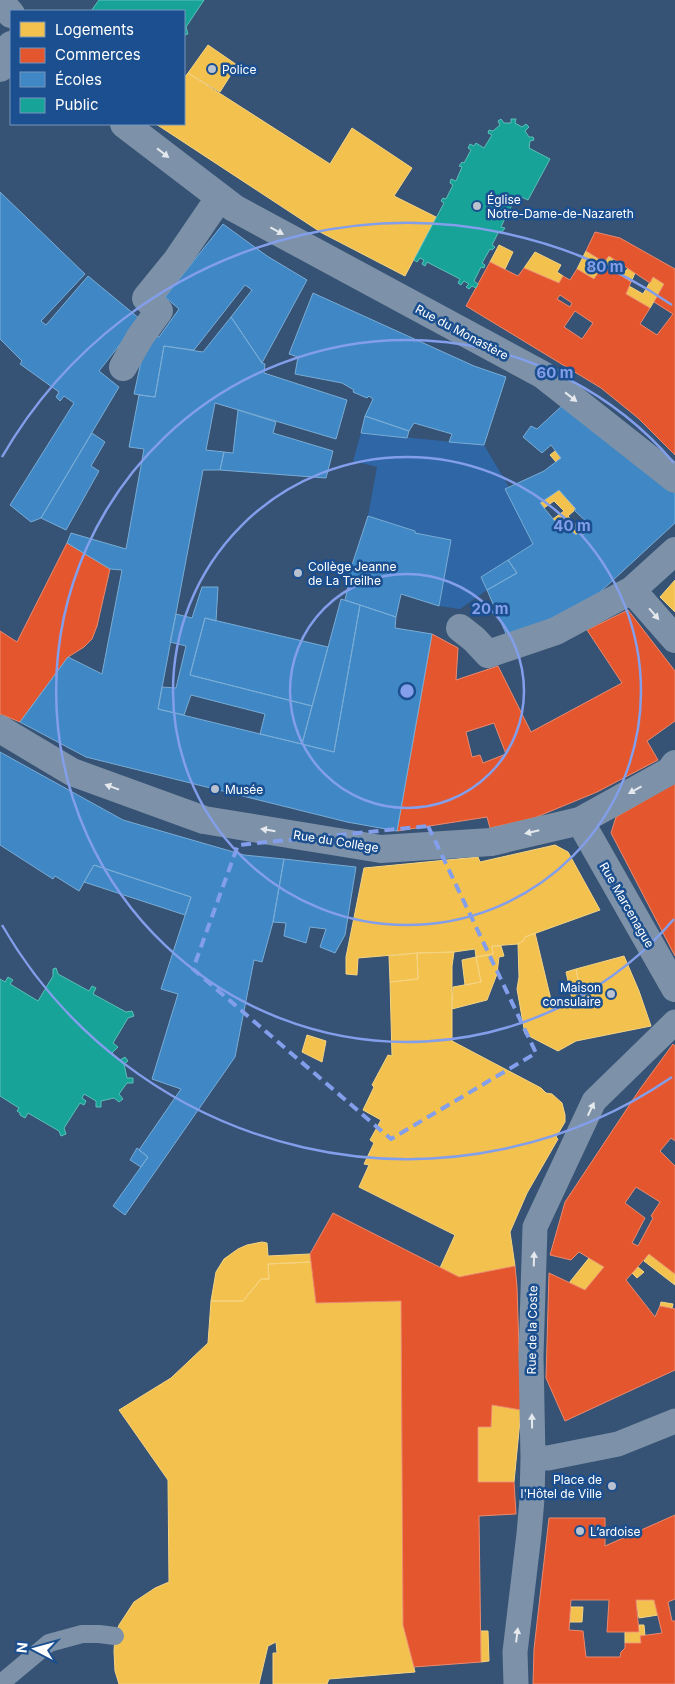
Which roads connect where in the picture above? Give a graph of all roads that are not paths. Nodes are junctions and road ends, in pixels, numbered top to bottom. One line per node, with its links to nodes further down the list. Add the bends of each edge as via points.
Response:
1 (0, 1): 2 (street)
2 (10, 13)
3 (10, 48): 4 (street)
4 (0, 68)
5 (125, 125): 6 (street, Rue du Monastère, one-way to 6)
6 (227, 203): 7 (street, via 146,298 159,311); 8 (street, Rue du Monastère, one-way to 8, via 543,375)
7 (123, 367)
8 (675, 479)
9 (675, 552): 10 (street)
10 (632, 590): 11 (street, via 556,632 488,654); 12 (street, one-way to 12)
11 (460, 628)
12 (675, 639)
13 (0, 729): 15 (street, Rue du Collège, one-way to 13, via 491,842 381,849 204,820 72,772)
14 (675, 764): 15 (street, Rue du Collège, one-way to 15, via 670,771)
15 (580, 821): 16 (street, Rue Marcenague)
16 (675, 988)
17 (675, 1022): 19 (street, Rue de la Coste, one-way to 17, via 531,1356 535,1227 594,1101)
18 (675, 1421): 19 (street, via 618,1444)
19 (533, 1458): 22 (street, Rue de la Coste, one-way to 19, via 515,1652 529,1534)
20 (115, 1636): 21 (lane, via 82,1634 49,1643)
21 (0, 1684)
22 (516, 1684)

